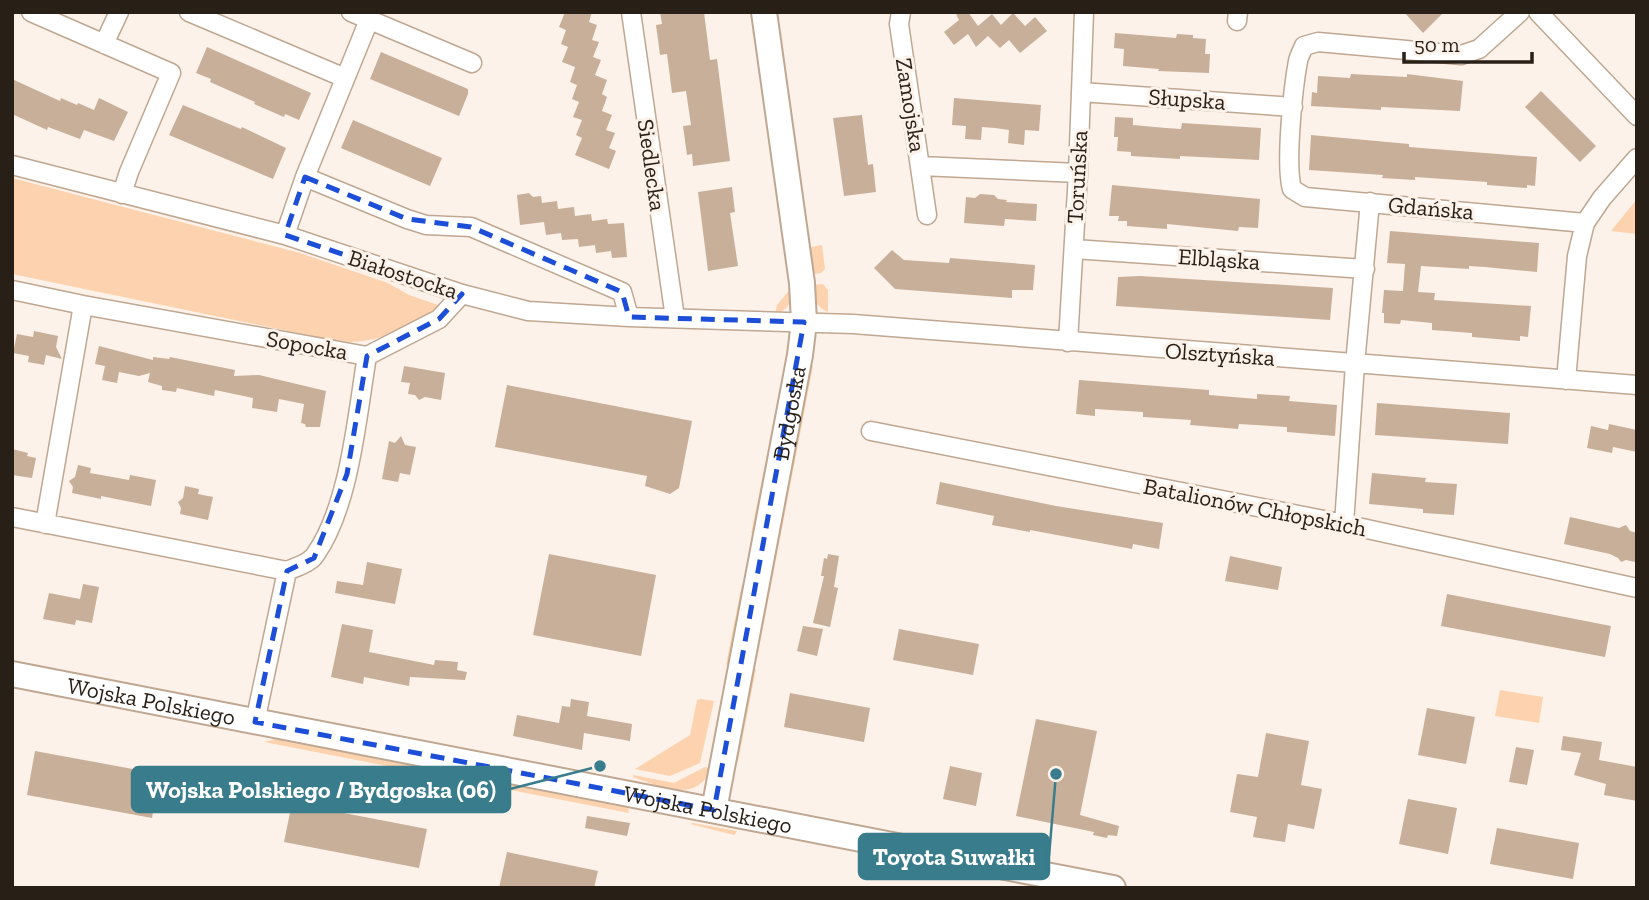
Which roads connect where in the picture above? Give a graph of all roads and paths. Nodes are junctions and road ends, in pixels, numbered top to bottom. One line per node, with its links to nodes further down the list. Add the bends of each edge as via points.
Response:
1 (31, 12): 12 (street)
2 (119, 12): 12 (street)
3 (189, 12): 14 (street)
4 (351, 12): 11 (street)
5 (631, 12): 34 (street, Siedlecka)
6 (764, 12): 35 (street, Bydgoska)
7 (901, 12): 20 (street, Zamojska)
8 (1084, 12): 15 (street, Toruńska)
9 (1520, 12): 16 (street, via 1479,50 1461,55 1318,43 1304,46 1298,58)
10 (1538, 12): 17 (street)
11 (369, 20): 13 (street); 14 (street)
12 (104, 44): 23 (street, via 171,73)
13 (472, 63)
14 (345, 78): 22 (street)
15 (1081, 92): 16 (street, Słupska); 21 (street, Toruńska)
16 (1293, 107): 24 (street, Gdańska, via 1288,176 1292,189 1305,197)
17 (1637, 117)
18 (1637, 158): 26 (street)
19 (12, 165): 23 (street, Białostocka)
20 (920, 166): 21 (street, Zamojska); 25 (street)
21 (1078, 173): 28 (street, Toruńska)
22 (305, 177): 27 (street); 33 (street, via 426,225 471,228 622,292)
23 (122, 194): 27 (street, Białostocka)
24 (1370, 202): 26 (street, Gdańska); 29 (street)
25 (927, 215)
26 (1585, 223): 39 (street, via 1577,256)
27 (285, 235): 31 (street, Białostocka)
28 (1074, 249): 29 (street, Elbląska); 36 (street, Toruńska)
29 (1365, 269): 38 (street)
30 (12, 290): 32 (street, Sopocka)
31 (463, 294): 33 (street, Białostocka, via 528,311); 37 (street, via 439,319)
32 (83, 305): 37 (street, Sopocka); 43 (street)
33 (629, 317): 34 (street, Białostocka)
34 (676, 318): 35 (street, Białostocka)
35 (804, 322): 36 (street, Olsztyńska); 49 (street, Bydgoska)
36 (1068, 342): 38 (street, Olsztyńska)
37 (367, 356): 45 (street, Sopocka, via 347,474 332,523 314,558)
38 (1355, 364): 39 (street, Olsztyńska); 44 (street)
39 (1566, 380): 40 (street, Olsztyńska)
40 (1637, 385)
41 (872, 431): 44 (street, Batalionów Chłopskich)
42 (12, 517): 43 (street)
43 (45, 523): 45 (street)
44 (1344, 524): 46 (street, Batalionów Chłopskich)
45 (287, 571): 48 (street)
46 (1637, 588)
47 (12, 674): 48 (street, Wojska Polskiego)
48 (255, 722): 49 (street, Wojska Polskiego)
49 (714, 810): 50 (street, Wojska Polskiego)
50 (1113, 888)

